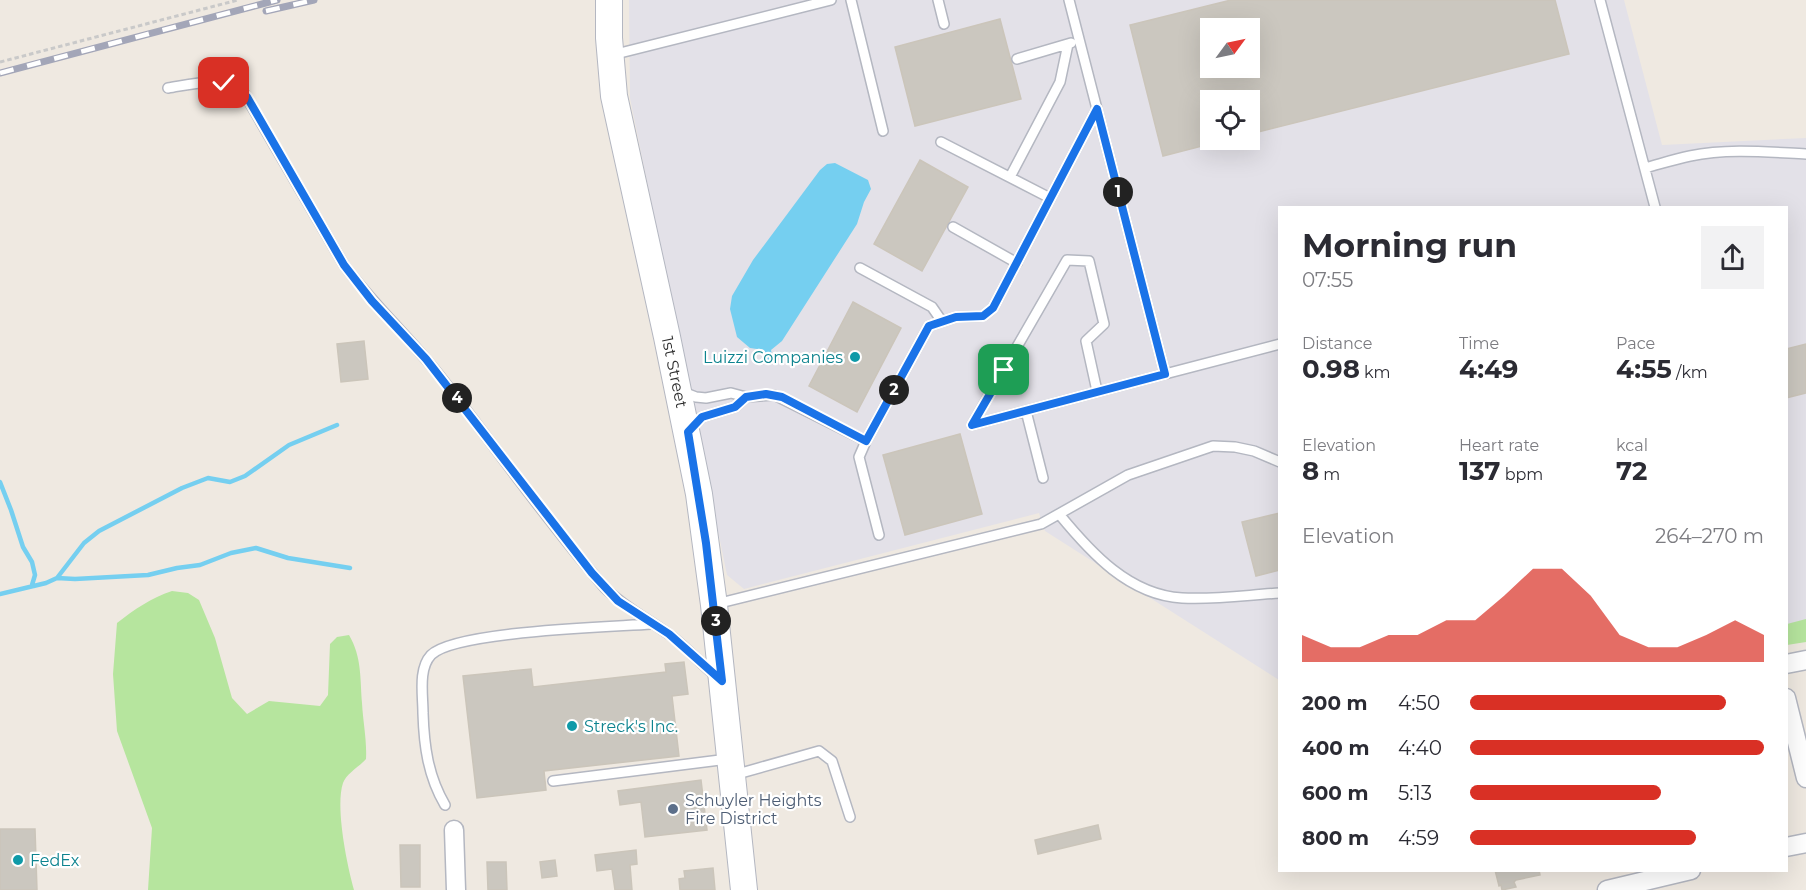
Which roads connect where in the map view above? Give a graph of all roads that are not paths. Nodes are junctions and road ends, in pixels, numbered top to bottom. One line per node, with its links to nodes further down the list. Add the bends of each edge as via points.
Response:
1 (609, 0): 10 (street, 1st Street)
2 (831, 0): 10 (lane)
3 (851, 0): 14 (lane)
4 (938, 0): 7 (lane)
5 (1069, 0): 8 (lane)
6 (1600, 0): 17 (lane)
7 (944, 24)
8 (1079, 41): 9 (lane); 13 (lane)
9 (1068, 44): 11 (lane); 18 (lane, via 1060,82)
10 (610, 55): 27 (street, 1st Street, via 619,125)
11 (1017, 59)
12 (168, 88): 39 (lane, via 213,82 233,85 244,93 359,286 426,359 598,580 618,601)
13 (1097, 109): 19 (lane); 26 (lane)
14 (883, 131)
15 (941, 142): 18 (lane)
16 (1806, 154): 17 (lane, via 1716,152)
17 (1645, 168): 20 (lane)
18 (1010, 177): 19 (lane)
19 (1050, 198): 22 (lane)
20 (1655, 206)
21 (953, 227): 22 (lane)
22 (1017, 263): 24 (lane, via 993,308 983,316)
23 (860, 268): 24 (lane, via 932,308)
24 (941, 320): 32 (lane, via 929,326)
25 (1278, 345): 26 (lane)
26 (1165, 374): 28 (lane)
27 (678, 390): 29 (lane, via 696,397 731,393); 31 (street, 1st Street)
28 (1097, 391): 30 (lane); 30 (lane, via 1086,341 1104,324 1102,313 1089,261 1066,260 972,425)
29 (746, 397): 31 (lane, via 735,407 702,417); 32 (lane, via 782,397)
30 (1026, 411): 34 (lane)
31 (688, 432): 38 (street, 1st Street)
32 (866, 441): 36 (lane, via 859,457)
33 (1278, 461): 35 (lane, via 1254,450 1213,446 1128,475)
34 (1043, 478)
35 (1059, 514): 37 (lane, via 1114,572 1149,592 1182,598); 38 (lane, via 1041,524)
36 (879, 535)
37 (1278, 593)
38 (714, 605): 42 (street, 1st Street)
39 (651, 624): 42 (lane, via 682,645); 47 (lane, via 489,636 451,644 433,653 423,673 423,733 429,767)
40 (1806, 660): 41 (street)
41 (1788, 664)
42 (722, 681): 44 (street, 1st Street)
43 (1788, 706): 45 (street)
44 (731, 767): 46 (lane); 48 (lane, via 819,751 832,761); 54 (street, 1st Street)
45 (1806, 778)
46 (553, 781)
47 (445, 805)
48 (850, 817)
49 (454, 830): 53 (street)
50 (1806, 843): 51 (street)
51 (1788, 847)
52 (1683, 872): 55 (street)
53 (456, 890)
54 (744, 890)
55 (1607, 890)

